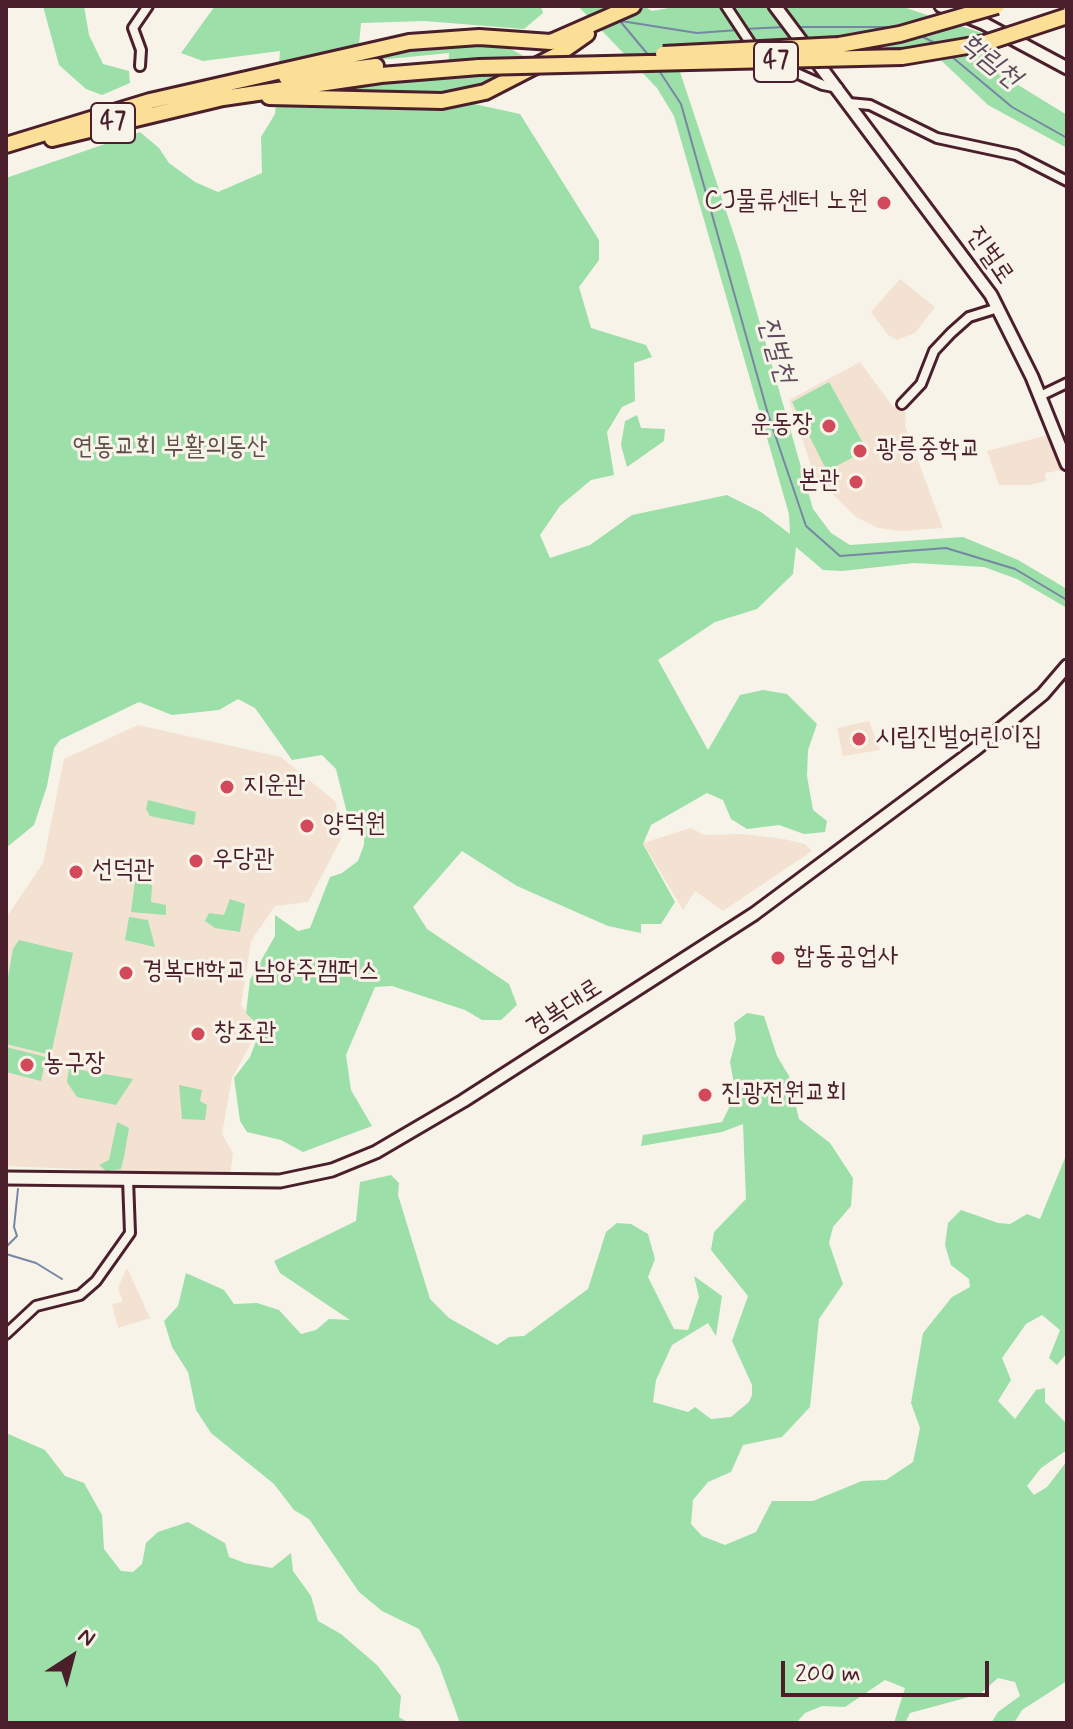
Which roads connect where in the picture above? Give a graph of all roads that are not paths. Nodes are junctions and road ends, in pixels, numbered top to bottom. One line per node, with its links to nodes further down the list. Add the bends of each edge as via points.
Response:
1 (148, 6): 10 (street, via 133,28)
2 (633, 6): 8 (highway)
3 (941, 6): 11 (street)
4 (997, 6): 9 (highway, 47, bridge, via 839,45)
5 (776, 7): 12 (street, 진벌로)
6 (728, 10): 12 (street, via 749,42 773,62)
7 (1067, 16): 9 (highway, 47, bridge, via 985,43 902,57)
8 (607, 20): 13 (highway, via 551,42 479,37 409,42); 13 (highway, via 557,55 485,92 442,101)
9 (479, 62): 13 (highway, 47)
10 (140, 66)
11 (1067, 68)
12 (840, 90): 14 (street, 진벌로)
13 (220, 92): 15 (highway, 47, via 69,124); 16 (highway, 47)
14 (849, 103): 17 (street, via 870,105 937,138 1016,155); 18 (street, 진벌로)
15 (6, 145)
16 (6, 154)
17 (1067, 181)
18 (998, 308): 20 (street, 진벌로); 21 (street, via 969,317 951,333 934,351 921,384)
19 (1067, 383): 20 (street)
20 (1040, 396): 22 (street, 진벌로)
21 (902, 404)
22 (1067, 464)
23 (1067, 666): 25 (street, 경복대로, via 1043,694 977,748 754,914 376,1152 332,1170 280,1181)
24 (6, 1178): 25 (street, 경복대로)
25 (128, 1179): 26 (street, via 130,1233 96,1281 80,1295 36,1306)
26 (6, 1334)

